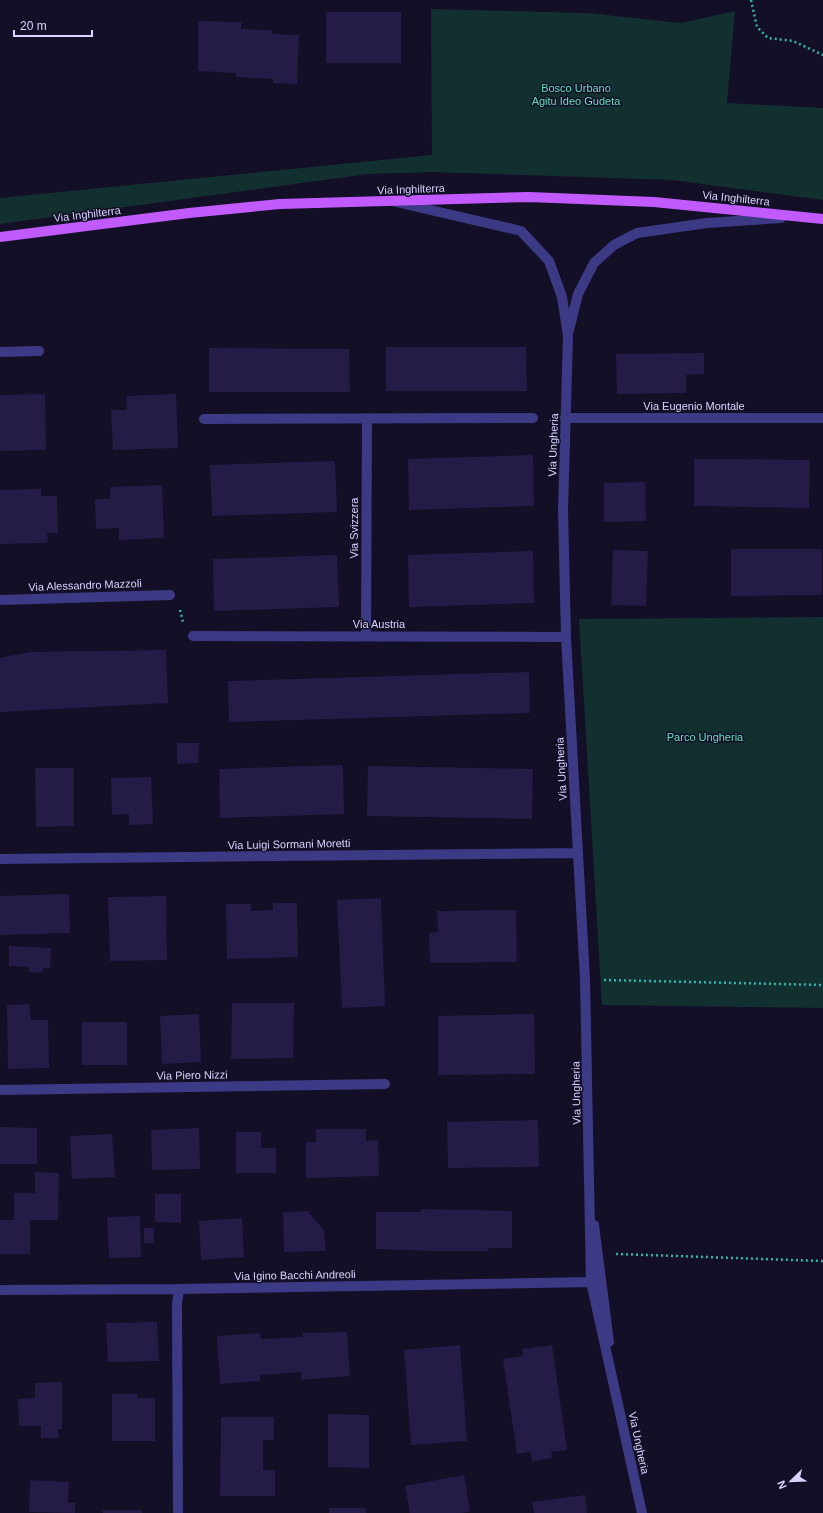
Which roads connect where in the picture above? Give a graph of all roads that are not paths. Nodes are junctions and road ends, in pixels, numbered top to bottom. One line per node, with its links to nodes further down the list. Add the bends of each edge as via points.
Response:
1 (392, 202): 2 (main road, Via Inghilterra, via 529,197 654,202); 4 (main road, Via Inghilterra, via 280,204); 5 (street, Via Ungheria, via 521,231 549,261 562,297)
2 (799, 216): 3 (main road, Via Inghilterra); 5 (street, Via Ungheria, via 707,222 637,233 614,245 594,263 578,294)
3 (823, 219)
4 (0, 237)
5 (568, 336): 9 (street, Via Ungheria)
6 (39, 351): 7 (street)
7 (0, 352)
8 (533, 418): 12 (street)
9 (566, 418): 10 (street, Via Eugenio Montale); 17 (street, Via Ungheria, via 563,510)
10 (823, 418)
11 (204, 419): 12 (street)
12 (367, 420): 16 (street, Via Svizzera)
13 (170, 595): 14 (street, Via Alessandro Mazzoli)
14 (0, 600)
15 (193, 636): 16 (street, Via Austria)
16 (366, 636): 17 (street, Via Austria)
17 (566, 637): 18 (street, Via Ungheria)
18 (577, 853): 19 (street, Via Luigi Sormani Moretti); 22 (street, Via Ungheria, via 585,979)
19 (0, 859)
20 (385, 1084): 21 (street, Via Piero Nizzi)
21 (0, 1090)
22 (590, 1201): 23 (street, Via Ungheria); 26 (street, Via Ungheria, via 599,1253)
23 (591, 1282): 24 (street, Via Igino Bacchi Andreoli); 26 (street, Via Ungheria)
24 (179, 1289): 25 (street, Via Igino Bacchi Andreoli); 27 (street)
25 (0, 1290)
26 (613, 1377): 28 (street, Via Ungheria)
27 (178, 1513)
28 (642, 1513)

